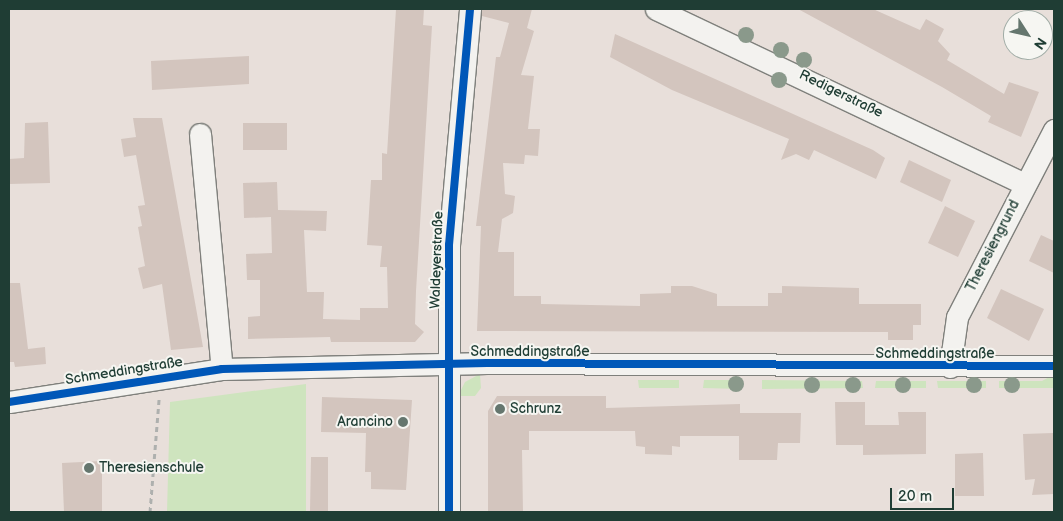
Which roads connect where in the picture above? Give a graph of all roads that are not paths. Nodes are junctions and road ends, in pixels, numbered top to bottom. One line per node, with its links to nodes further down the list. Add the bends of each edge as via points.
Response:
1 (470, 9): 6 (street, Waldeyerstraße, via 449,245)
2 (656, 9): 5 (street, Redigerstraße)
3 (1054, 130): 5 (street, Theresiengrund)
4 (200, 134): 9 (street)
5 (1025, 184): 8 (street, Theresiengrund, via 957,317)
6 (447, 364): 8 (street, Schmeddingstraße); 9 (street, Schmeddingstraße); 11 (street, Waldeyerstraße)
7 (1054, 366): 8 (street, Schmeddingstraße)
8 (950, 367)
9 (222, 368): 10 (street, Schmeddingstraße)
10 (9, 402)
11 (449, 512)

